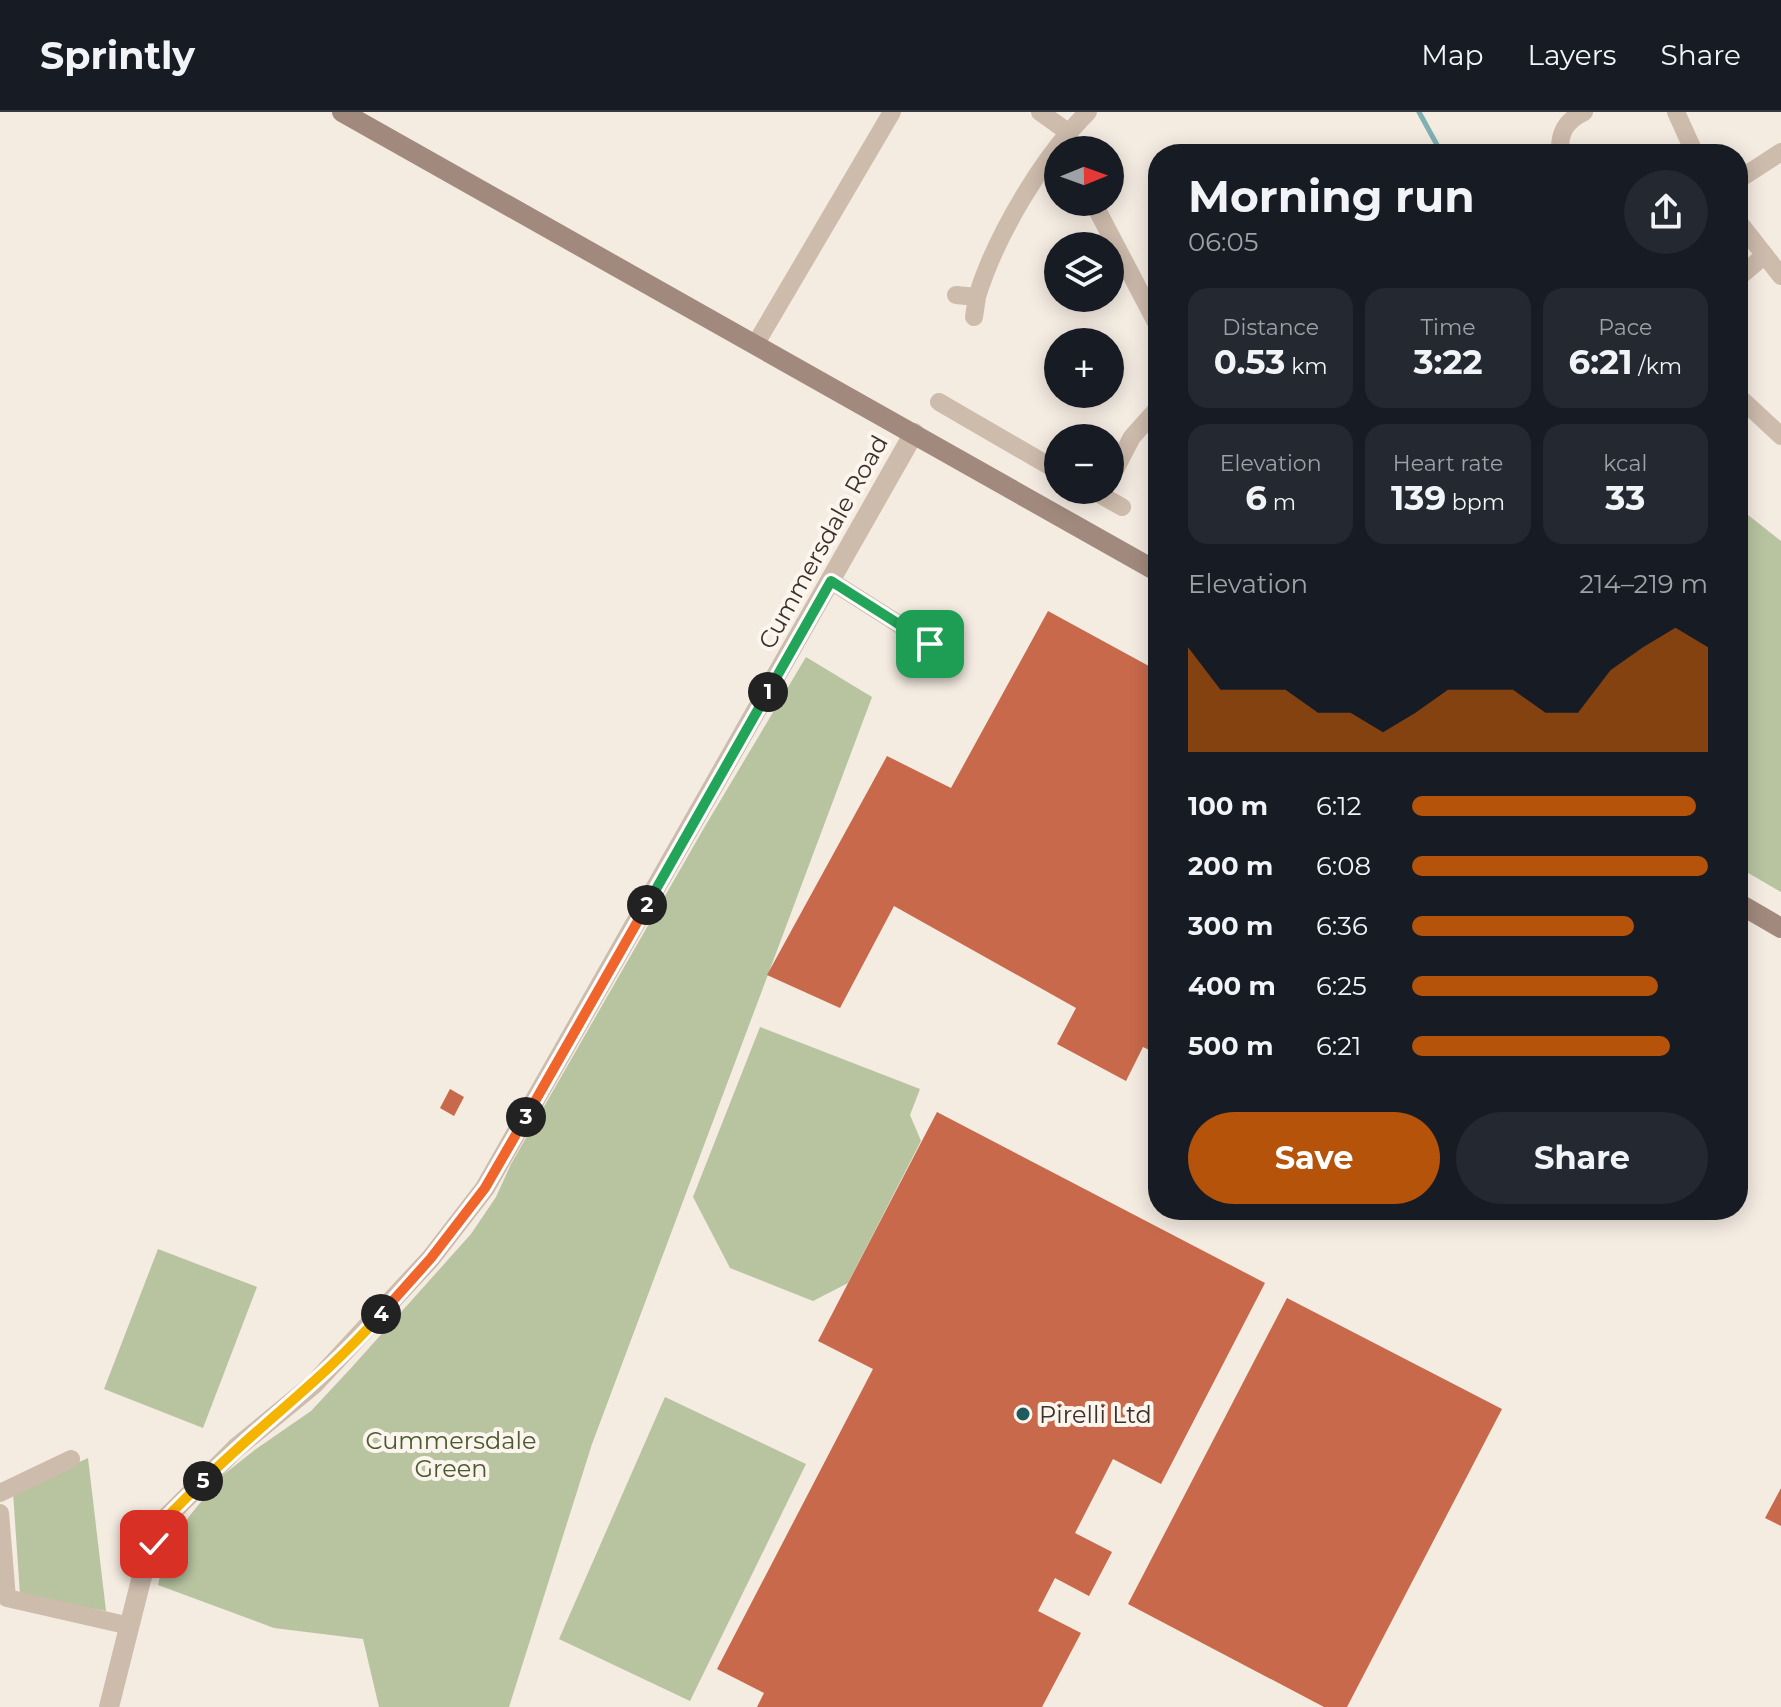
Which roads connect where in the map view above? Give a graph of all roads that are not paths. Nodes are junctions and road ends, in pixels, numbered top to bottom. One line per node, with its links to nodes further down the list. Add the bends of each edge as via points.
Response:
1 (342, 112): 23 (main road)
2 (892, 112): 23 (street)
3 (1040, 112): 7 (street)
4 (1088, 112): 7 (street)
5 (1584, 112): 9 (street, via 1570,119)
6 (1676, 112): 10 (street)
7 (1068, 132): 8 (street)
8 (1066, 136)
9 (1559, 144)
10 (1690, 144)
11 (1781, 152): 12 (street)
12 (1748, 173)
13 (1044, 180): 20 (street, via 988,262)
14 (1100, 216): 21 (street)
15 (1748, 234): 16 (street)
16 (1765, 255): 17 (street); 18 (street)
17 (1748, 269)
18 (1781, 276)
19 (956, 295): 20 (street)
20 (977, 297): 22 (street)
21 (1148, 307)
22 (974, 317)
23 (755, 345): 27 (main road)
24 (939, 402): 30 (street)
25 (1748, 405): 28 (street)
26 (1148, 419): 29 (street)
27 (914, 433): 33 (main road); 34 (street, Cummersdale Road)
28 (1781, 436)
29 (1124, 451)
30 (1044, 463)
31 (1119, 504): 32 (street)
32 (1122, 507)
33 (1148, 566)
34 (831, 581): 36 (street); 43 (street, Cummersdale Road, via 485,1188 431,1258 334,1364 236,1448 161,1523)
35 (945, 622): 36 (street)
36 (930, 644): 37 (street)
37 (921, 664)
38 (1748, 909): 39 (main road)
39 (1781, 928)
40 (71, 1459): 41 (street)
41 (0, 1493)
42 (0, 1513): 43 (street, via 7,1598)
43 (130, 1626): 44 (street, Cummersdale Road)
44 (109, 1707)

